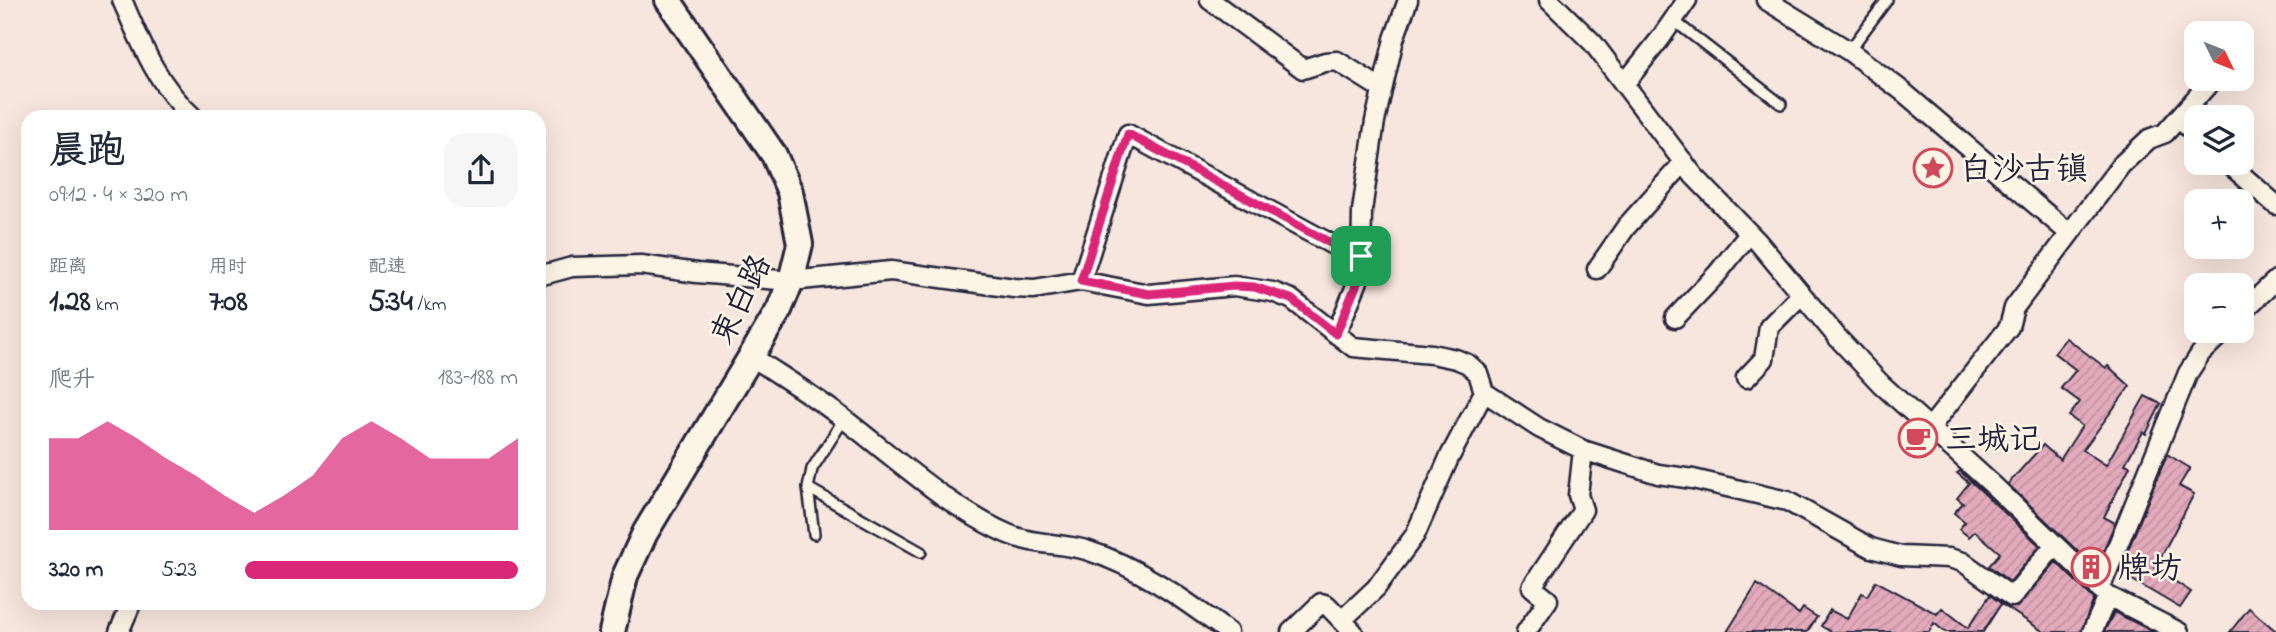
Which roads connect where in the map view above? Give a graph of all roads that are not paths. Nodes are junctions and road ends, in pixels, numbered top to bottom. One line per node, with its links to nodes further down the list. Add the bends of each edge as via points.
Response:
1 (122, 0): 15 (street, via 152,67)
2 (668, 0): 26 (main road, 束白路, via 783,173 800,244)
3 (1210, 0): 12 (street, via 1303,69 1337,61)
4 (1408, 0): 12 (street)
5 (1549, 0): 11 (street)
6 (1686, 0): 9 (street)
7 (1766, 0): 10 (street)
8 (1887, 0): 10 (lane)
9 (1673, 20): 11 (street); 14 (lane)
10 (1849, 51): 22 (street)
11 (1625, 83): 18 (street)
12 (1382, 89): 23 (street, via 1362,211)
13 (2202, 91): 16 (street)
14 (1781, 104)
15 (185, 110)
16 (2178, 118): 17 (street); 22 (street, via 2165,133 2135,150)
17 (2184, 123)
18 (1684, 162): 21 (street); 24 (street, via 1626,227)
19 (2242, 175): 20 (street)
20 (2276, 205)
21 (1749, 233): 29 (street); 31 (street)
22 (2069, 233): 38 (street, via 2014,309 2009,327)
23 (1361, 256): 27 (street, via 1128,134); 32 (street, via 1358,281)
24 (1597, 269)
25 (546, 274): 26 (street, via 572,267 641,265)
26 (791, 281): 27 (street, via 891,271 1014,288); 34 (main road, 束白路)
27 (1081, 281): 32 (street, via 1149,294 1254,287 1291,299)
28 (2276, 281): 30 (street)
29 (1801, 295): 35 (street, via 1769,327 1764,359); 38 (street, via 1859,362)
30 (2254, 301)
31 (1675, 318)
32 (1336, 334): 36 (street, via 1353,347 1457,359 1478,373)
33 (2212, 343): 44 (street, via 2188,373)
34 (751, 356): 37 (street); 48 (main road, 束白路, via 645,533 625,576)
35 (1746, 378)
36 (1484, 392): 39 (street); 46 (street, via 1415,535)
37 (845, 419): 40 (lane, via 813,469); 49 (street, via 954,502 1009,535 1083,550 1127,566 1168,588)
38 (1930, 429): 42 (street)
39 (1583, 450): 42 (street, via 1658,474 1787,501 1871,548 1963,562 2012,597); 51 (street, via 1578,495 1583,510 1532,587 1548,600)
40 (808, 488): 41 (lane); 43 (lane)
41 (814, 534)
42 (2054, 546): 44 (street)
43 (921, 552)
44 (2104, 592): 52 (street); 53 (street)
45 (128, 610): 47 (street)
46 (1348, 626): 50 (street, via 1321,603)
47 (119, 632)
48 (612, 632)
49 (1228, 632)
50 (1291, 632)
51 (1526, 632)
52 (2092, 632)
53 (2179, 632)

